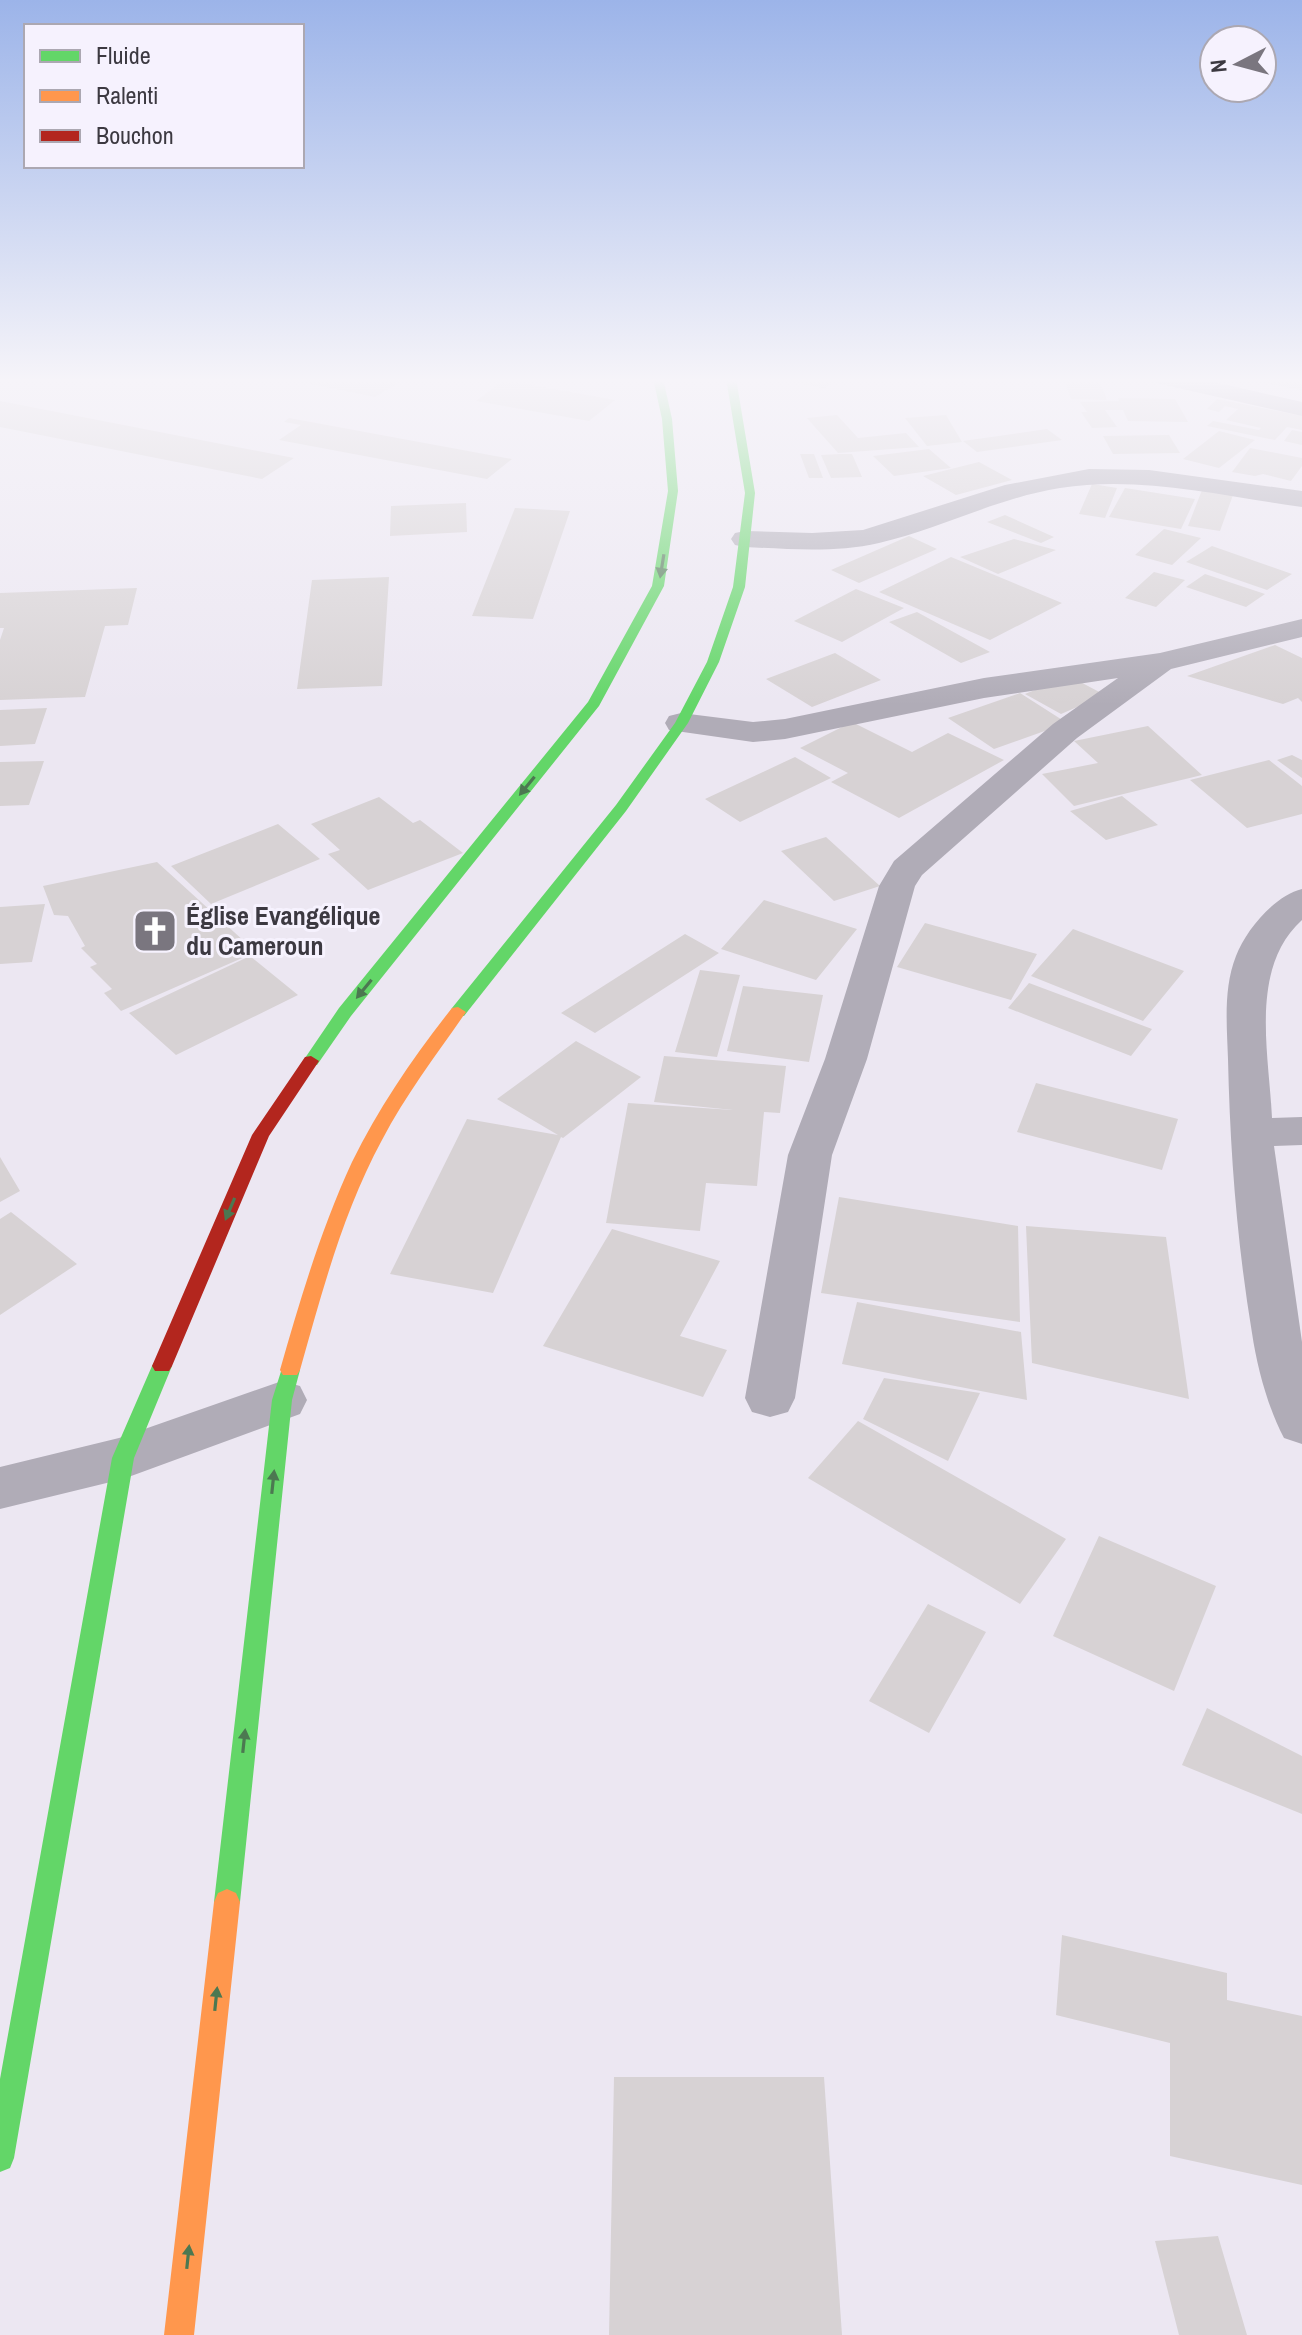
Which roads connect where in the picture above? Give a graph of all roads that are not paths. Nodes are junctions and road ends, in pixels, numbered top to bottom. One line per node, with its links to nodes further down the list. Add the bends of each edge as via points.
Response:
1 (673, 487): 16 (main road, one-way to 16, via 658,586 594,703 345,1012 261,1135)
2 (749, 487): 6 (main road)
3 (1033, 487): 6 (street, via 877,536 843,541)
4 (1206, 487): 5 (street)
5 (1302, 499)
6 (745, 539): 9 (main road, via 739,587 719,647)
7 (1302, 628): 8 (street)
8 (1160, 662): 9 (street, via 984,688 785,729 753,732); 13 (street, via 1065,731 907,869 897,886 846,1059 810,1155)
9 (681, 723): 14 (main road, via 621,808 426,1052 370,1147 317,1275)
10 (1302, 900): 12 (street, via 1275,924 1255,956 1246,1000)
11 (1302, 1131): 12 (street)
12 (1251, 1133): 15 (street, via 1276,1336)
13 (770, 1398)
14 (282, 1400): 16 (street); 19 (main road, one-way to 14)
15 (1302, 1424)
16 (123, 1458): 17 (street); 18 (main road)
17 (0, 1488)
18 (0, 2158)
19 (179, 2335)

